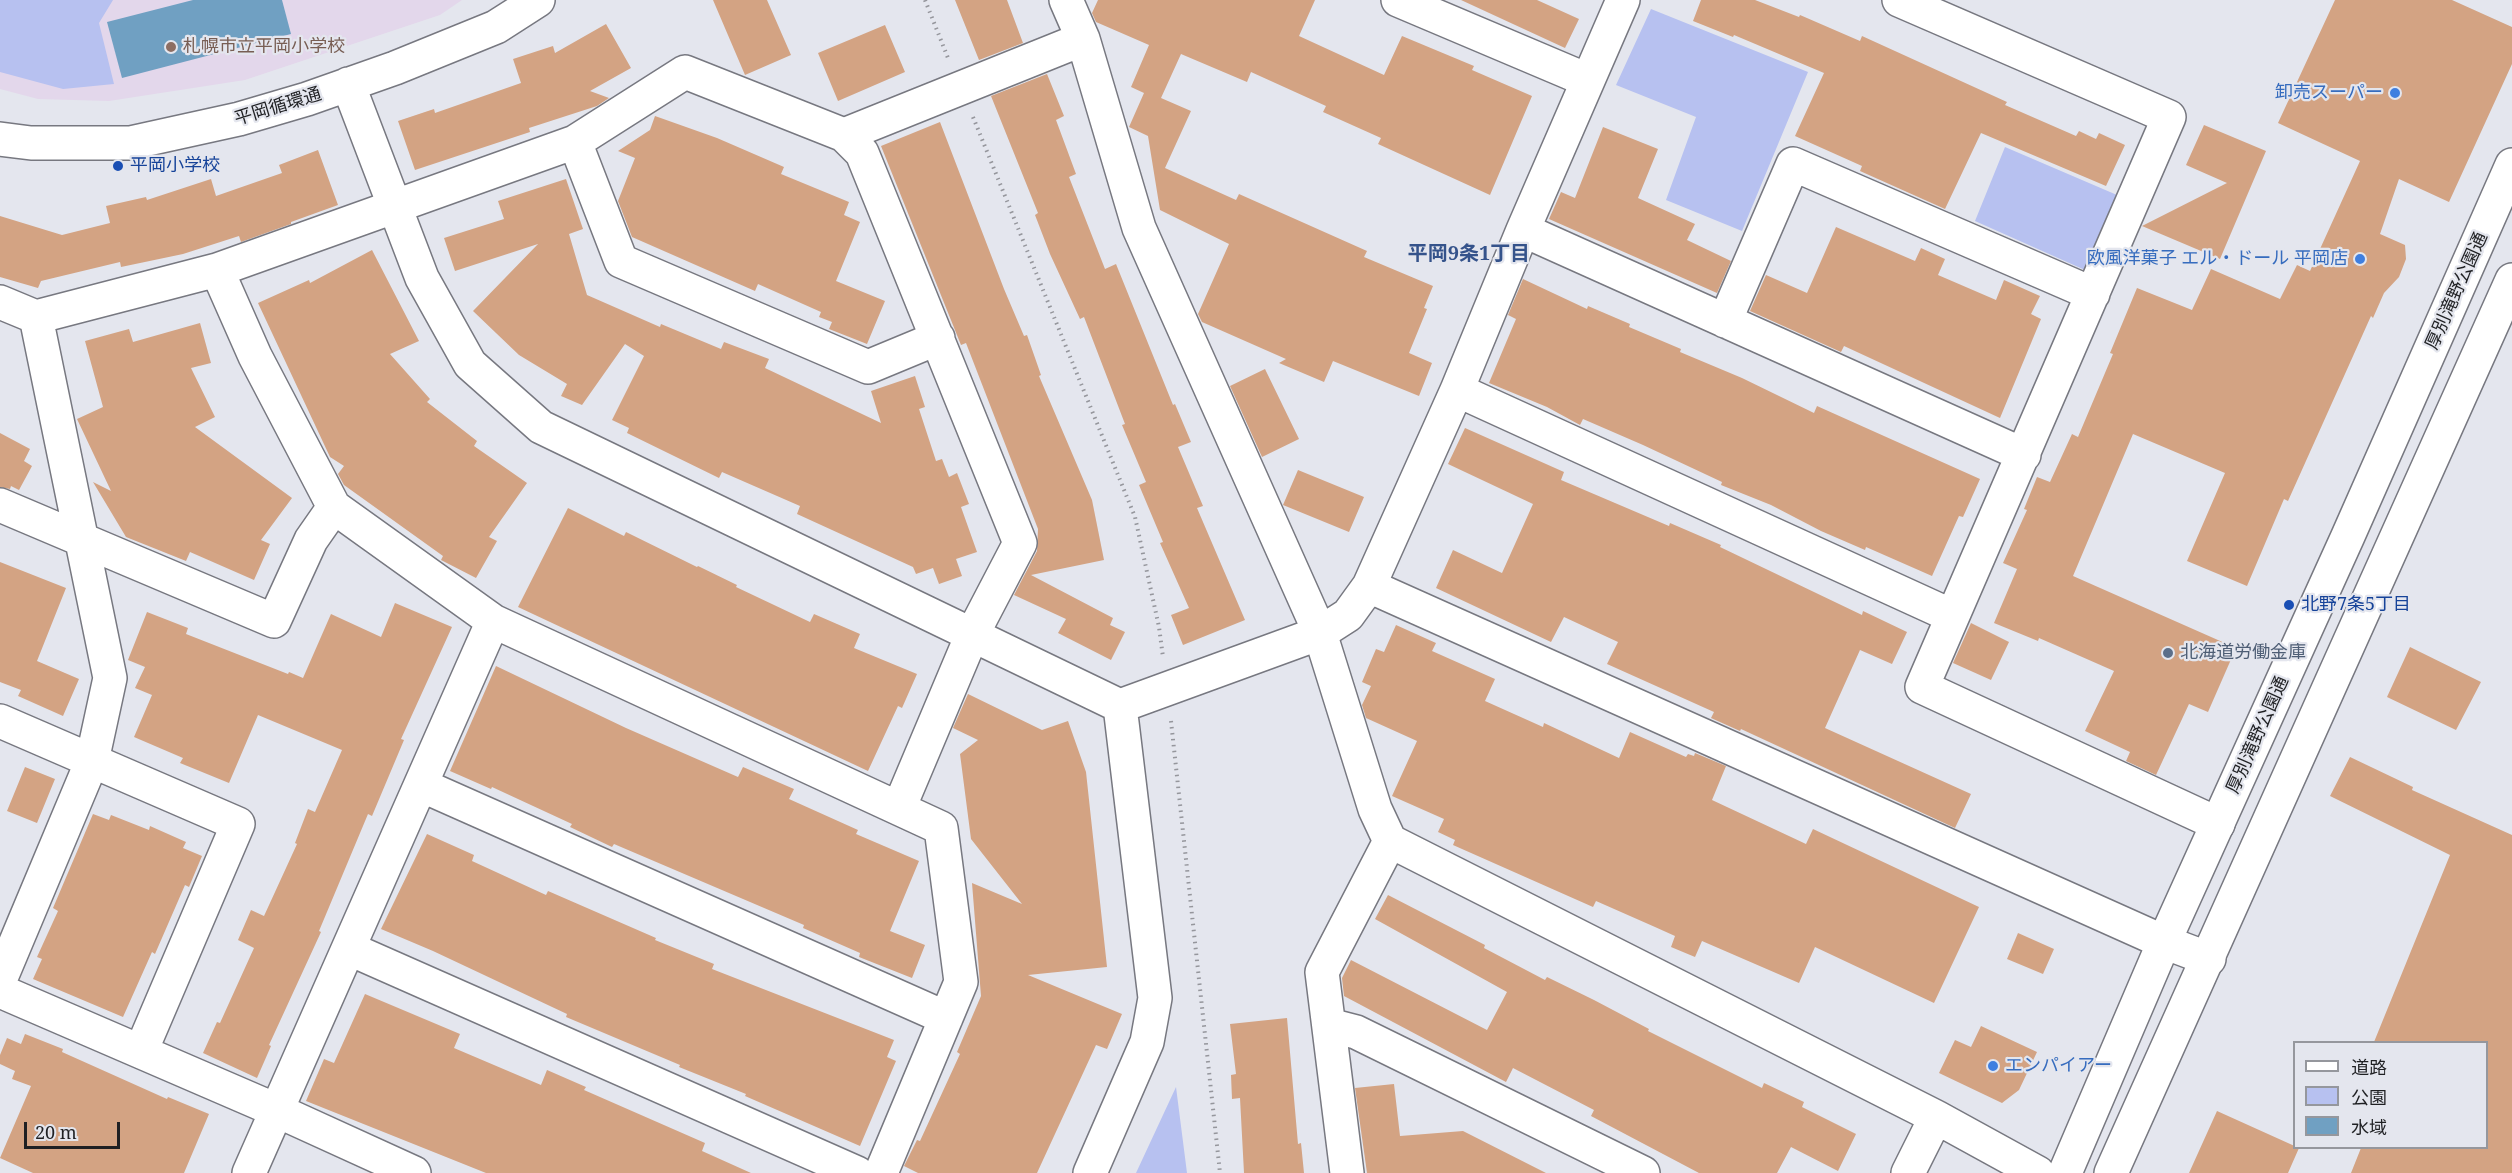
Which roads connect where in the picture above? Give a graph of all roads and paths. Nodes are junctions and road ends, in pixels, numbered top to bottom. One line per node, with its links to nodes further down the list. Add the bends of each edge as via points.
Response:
1 (538, 0): 9 (street, 平岡循環通, via 496,27)
2 (925, 0): 10 (path)
3 (1066, 0): 7 (street)
4 (1623, 0): 8 (street)
5 (1899, 0): 19 (street, via 2169,117)
6 (1413, 3): 8 (street)
7 (1083, 39): 10 (street); 33 (street, via 1139,228)
8 (1587, 80): 16 (street)
9 (348, 84): 12 (street, 平岡循環通, via 239,119 130,142 31,143); 15 (street)
10 (961, 88): 11 (street); 35 (path, via 1135,517 1159,627)
11 (844, 135): 13 (street, via 685,72); 24 (street, via 862,153)
12 (0, 139)
13 (575, 142): 15 (street); 24 (street, via 621,261 868,367)
14 (2512, 165): 41 (street, 厚別滝野公園通)
15 (396, 205): 17 (street); 34 (street, via 422,278 470,364 541,427)
16 (1523, 230): 23 (street); 25 (street)
17 (217, 270): 22 (street); 28 (street, via 255,356)
18 (2512, 280): 21 (street)
19 (2092, 294): 23 (street, via 1793,164); 26 (street)
20 (0, 302): 22 (street)
21 (2505, 315): 45 (street)
22 (36, 317): 29 (street)
23 (1725, 321): 26 (street)
24 (938, 338): 34 (street, via 1020,543)
25 (1457, 390): 30 (street); 31 (street)
26 (2024, 455): 31 (street)
27 (0, 505): 29 (street)
28 (334, 507): 29 (street, via 312,540 274,621); 32 (street)
29 (80, 540): 38 (street, via 110,678)
30 (1369, 586): 33 (street, via 1348,615); 43 (street)
31 (1952, 615): 41 (street, via 1922,687)
32 (493, 621): 39 (street); 40 (street)
33 (1320, 633): 35 (street); 42 (street, via 1375,809)
34 (972, 635): 36 (street); 40 (street)
35 (1167, 688): 36 (street); 58 (path)
36 (1120, 705): 57 (street, via 1155,998 1147,1042)
37 (0, 721): 38 (street)
38 (92, 761): 46 (street); 50 (street, via 238,824)
39 (421, 785): 44 (street); 48 (street)
40 (898, 808): 48 (street, via 941,828 961,982)
41 (2218, 824): 43 (street, 厚別滝野公園通)
42 (1390, 842): 49 (street, via 1322,972); 52 (street)
43 (2164, 942): 45 (street); 63 (street, 厚別滝野公園通)
44 (350, 949): 51 (street); 55 (street)
45 (2209, 959): 64 (street)
46 (0, 980)
47 (0, 991): 50 (street)
48 (946, 1018): 56 (street)
49 (1329, 1025): 59 (street); 60 (street, via 1356,1032)
50 (141, 1051): 51 (street)
51 (278, 1111): 53 (street); 54 (street)
52 (1936, 1117): 61 (street); 62 (street)
53 (249, 1173)
54 (414, 1173)
55 (857, 1173)
56 (881, 1173)
57 (1090, 1173)
58 (1220, 1173)
59 (1347, 1173)
60 (1643, 1173)
61 (1908, 1173)
62 (2038, 1173)
63 (2065, 1173)
64 (2111, 1173)

